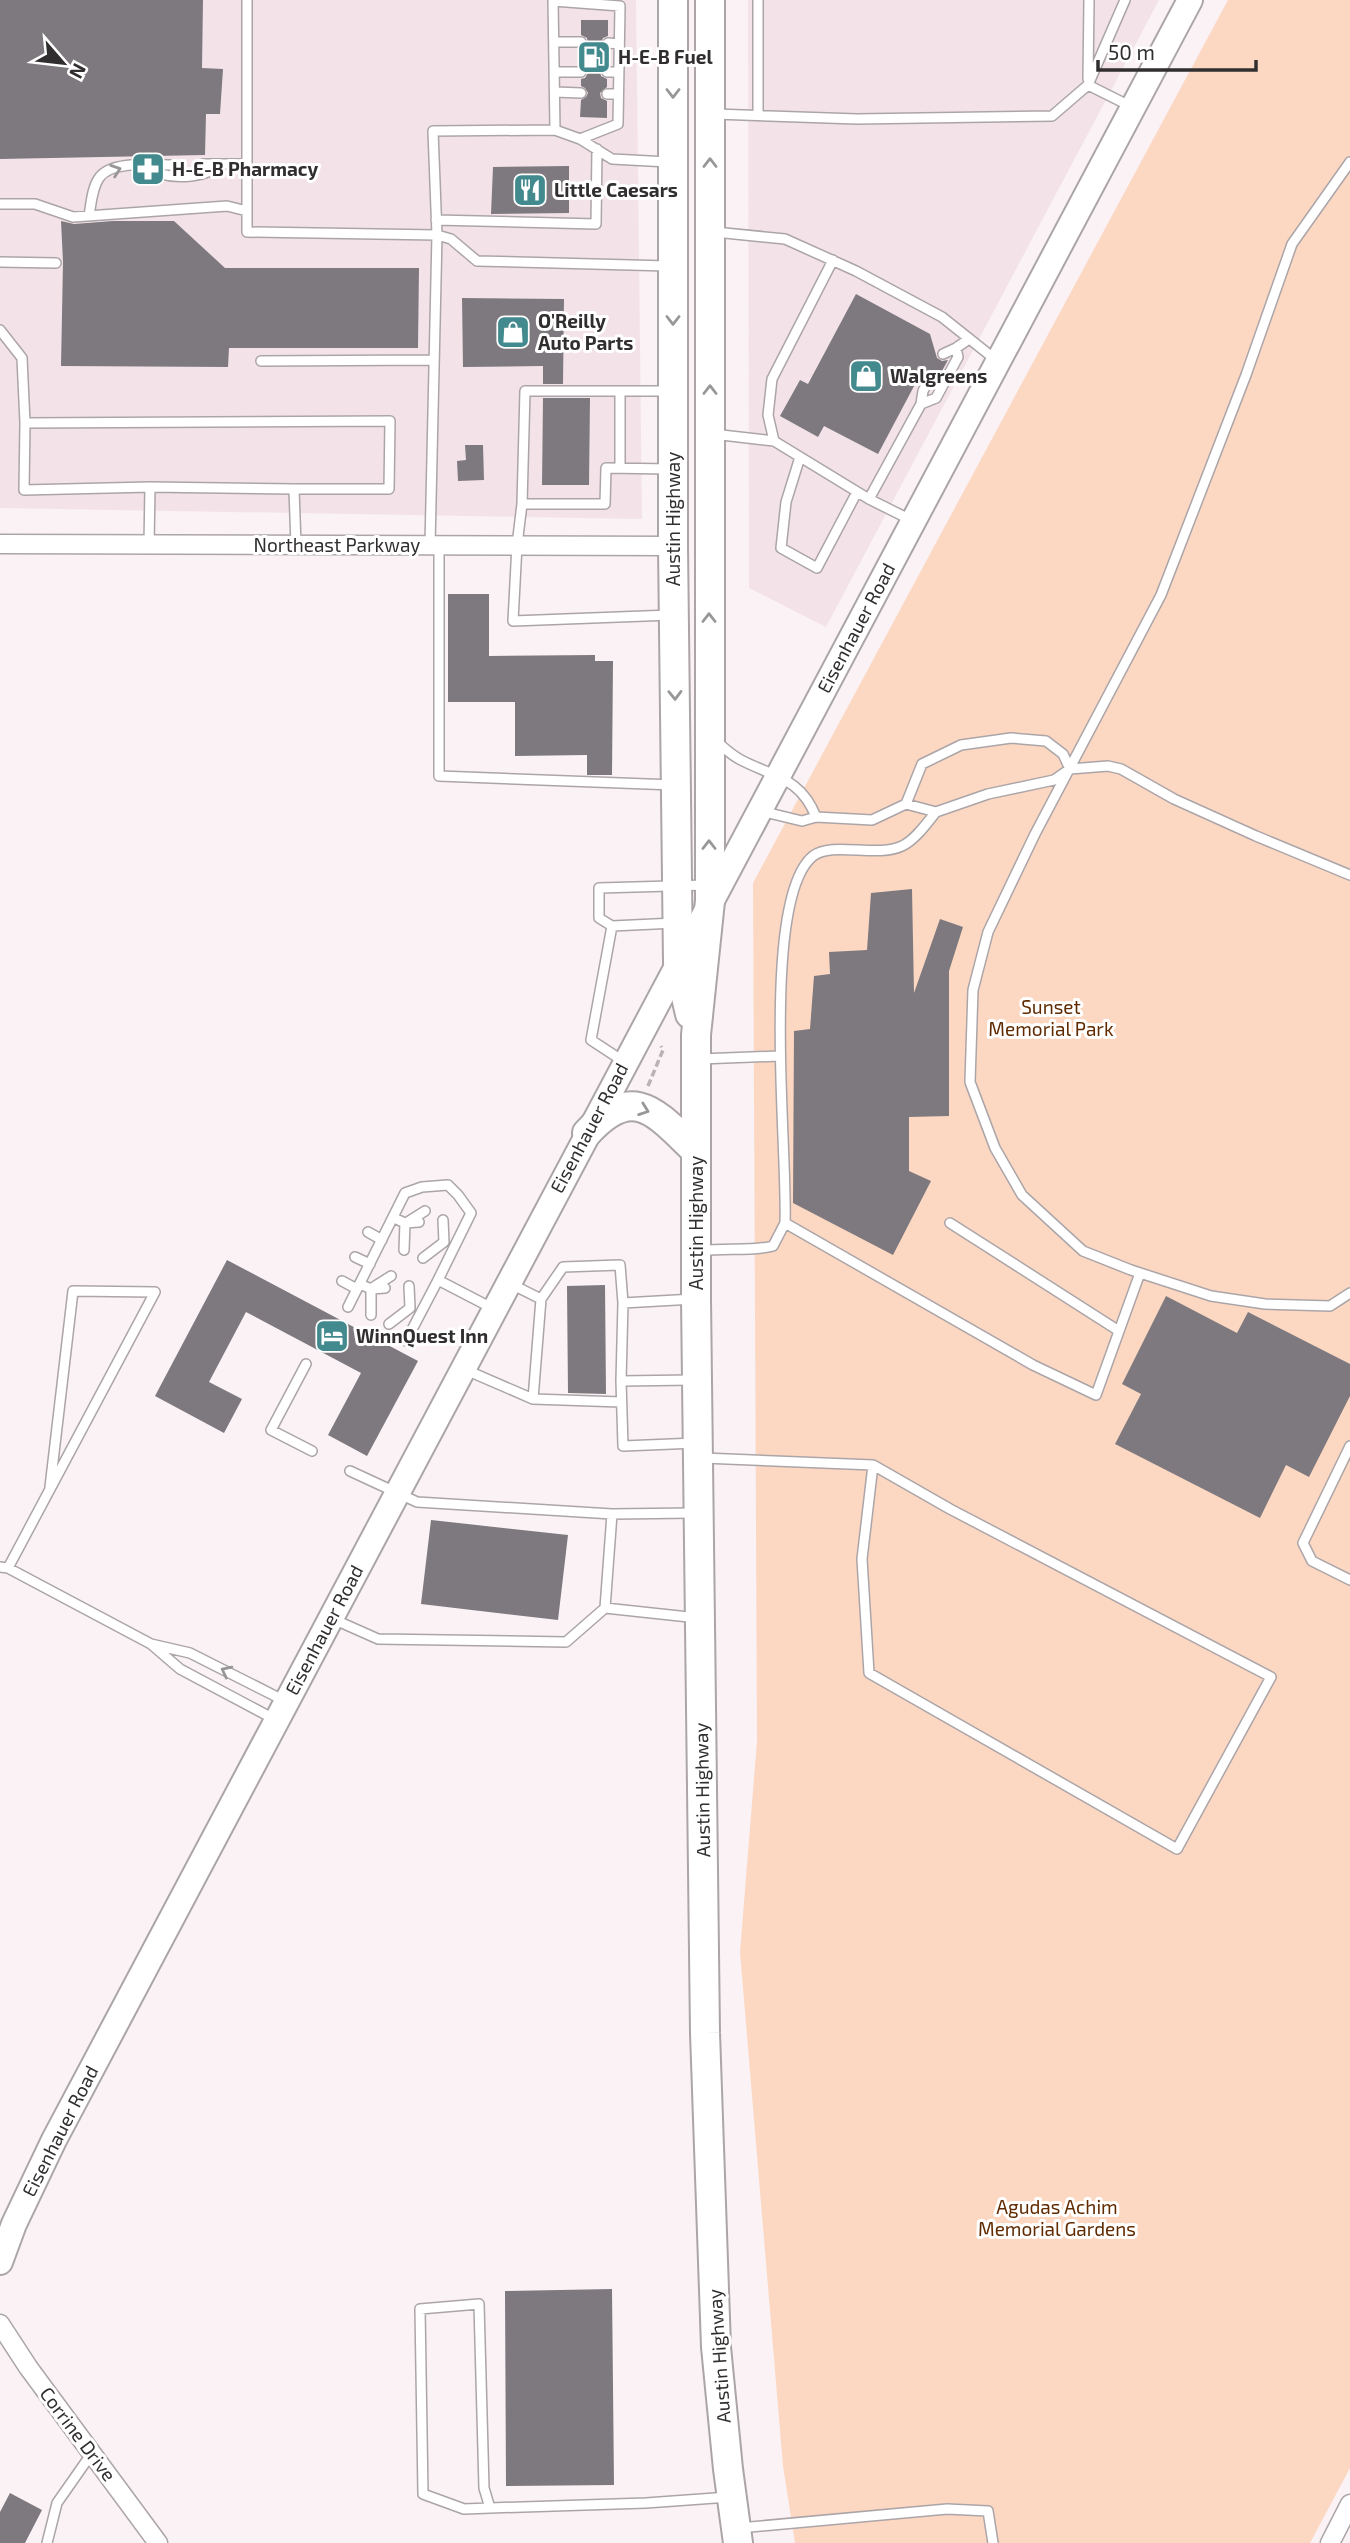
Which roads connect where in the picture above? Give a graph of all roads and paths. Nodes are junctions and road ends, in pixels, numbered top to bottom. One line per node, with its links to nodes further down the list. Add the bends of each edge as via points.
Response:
1 (247, 0): 33 (lane)
2 (673, 0): 29 (main road, Austin Highway, one-way to 29)
3 (710, 0): 23 (main road, Austin Highway)
4 (758, 0): 24 (lane)
5 (1089, 0): 17 (lane)
6 (1125, 0): 17 (lane)
7 (1190, 0): 22 (main road, Eisenhauer Road)
8 (553, 1): 9 (lane); 12 (lane, via 620,6)
9 (554, 42): 10 (lane); 13 (lane)
10 (581, 42)
11 (608, 43): 12 (lane)
12 (619, 44): 16 (lane)
13 (554, 72): 14 (lane); 18 (lane)
14 (581, 72)
15 (607, 72): 16 (lane)
16 (618, 72): 21 (lane)
17 (1088, 85): 22 (lane); 24 (lane, via 1052,116 857,119)
18 (555, 92): 19 (lane); 25 (lane)
19 (581, 93)
20 (607, 94): 21 (lane)
21 (618, 94): 26 (lane, via 618,124)
22 (1133, 108): 51 (main road, Eisenhauer Road)
23 (710, 114): 24 (lane); 39 (main road, Austin Highway, one-way to 23)
24 (758, 115)
25 (555, 130): 26 (lane); 38 (lane, via 433,131)
26 (580, 139): 27 (lane)
27 (597, 149): 29 (lane, via 612,159); 38 (lane, via 596,224)
28 (1350, 162): 76 (lane, via 1292,244 1161,595)
29 (673, 163): 44 (main road, Austin Highway)
30 (147, 164): 32 (lane, via 170,175 210,174); 34 (lane); 37 (lane, one-way to 30, via 99,178 118,167)
31 (203, 164): 32 (lane)
32 (221, 164): 33 (lane)
33 (247, 164): 36 (lane)
34 (173, 165)
35 (0, 204): 37 (lane, via 35,204 73,217)
36 (247, 211): 37 (lane, via 227,206); 40 (lane, via 247,232)
37 (89, 216)
38 (436, 220): 40 (lane)
39 (710, 232): 41 (lane, via 785,239); 57 (main road, Austin Highway, one-way to 39)
40 (437, 235): 44 (lane, via 451,239 477,261); 49 (lane)
41 (833, 260): 46 (lane, via 942,317); 58 (lane, via 772,379 768,415)
42 (0, 262): 43 (lane)
43 (56, 263)
44 (673, 266): 54 (main road, Austin Highway, one-way to 54)
45 (0, 330): 56 (lane, via 22,358)
46 (969, 339): 47 (lane); 51 (lane)
47 (956, 348): 48 (lane); 55 (lane, via 958,357 936,398)
48 (943, 354)
49 (434, 360): 50 (lane); 71 (lane)
50 (261, 361)
51 (998, 361): 67 (main road, Eisenhauer Road)
52 (930, 378): 55 (lane)
53 (620, 391): 54 (lane); 60 (lane); 66 (lane, via 525,391)
54 (673, 391): 61 (main road, Austin Highway)
55 (922, 404): 65 (lane)
56 (25, 423): 62 (lane, via 24,490); 63 (lane, via 390,421 389,489)
57 (710, 434): 58 (lane); 75 (main road, Austin Highway, one-way to 57)
58 (774, 441): 59 (lane)
59 (800, 457): 64 (lane); 64 (lane, via 786,502 781,548 817,568)
60 (620, 468): 61 (lane); 66 (lane, via 606,468 605,504)
61 (673, 470): 73 (main road, Austin Highway)
62 (150, 488): 63 (lane); 69 (lane)
63 (294, 489): 70 (lane)
64 (857, 492): 65 (lane)
65 (869, 499): 67 (lane)
66 (522, 504): 72 (lane)
67 (913, 521): 77 (main road, Eisenhauer Road)
68 (0, 544): 69 (street, Northeast Parkway)
69 (149, 545): 70 (street, Northeast Parkway)
70 (296, 545): 71 (street, Northeast Parkway)
71 (434, 545): 72 (street, Northeast Parkway); 78 (lane, via 439,776)
72 (517, 545): 73 (street, Northeast Parkway); 74 (lane, via 513,621)
73 (673, 545): 74 (main road, Austin Highway)
74 (674, 615): 78 (main road, Austin Highway, one-way to 78)
75 (709, 735): 77 (lane, via 741,760); 85 (main road, Austin Highway, one-way to 75)
76 (1070, 769): 79 (lane, via 1063,754 1046,741 1012,737 961,745 922,764); 81 (lane, via 1054,780 988,794); 83 (lane, via 1121,769 1174,799); 115 (lane, via 988,932 973,990 970,1082 995,1148 1022,1195 1083,1251)
77 (778, 774): 80 (main road, Eisenhauer Road); 82 (lane, via 804,794)
78 (676, 785): 84 (main road, Austin Highway)
79 (906, 804): 81 (lane); 82 (lane, via 872,820)
80 (759, 810): 82 (lane, via 802,821); 85 (main road, Eisenhauer Road)
81 (936, 813): 91 (lane, via 903,846 873,852 837,849 814,855 800,874 790,900 783,954)
82 (816, 817)
83 (1350, 875)
84 (677, 887): 85 (lane); 86 (main road, Austin Highway); 87 (lane, via 599,888 600,918)
85 (709, 893): 88 (main road, Eisenhauer Road); 89 (main road, Austin Highway)
86 (677, 923): 87 (lane); 88 (main road, Austin Highway)
87 (612, 926): 92 (lane, via 591,1040)
88 (678, 962): 89 (main road, Austin Highway); 92 (main road, Eisenhauer Road)
89 (695, 1047): 91 (lane); 95 (main road, Austin Highway)
90 (663, 1050): 93 (path)
91 (779, 1056): 101 (lane)
92 (624, 1062): 94 (main road, Eisenhauer Road)
93 (646, 1090)
94 (587, 1133): 95 (main road, one-way to 95, via 602,1117 633,1105 653,1112); 119 (main road, Eisenhauer Road)
95 (696, 1151): 111 (main road, Austin Highway)
96 (425, 1210): 100 (lane)
97 (394, 1218): 100 (lane); 106 (lane); 109 (lane, via 405,1193 448,1185 471,1213)
98 (443, 1220): 107 (lane)
99 (419, 1222): 100 (lane)
100 (405, 1223): 105 (lane); 110 (lane)
101 (785, 1223): 111 (lane, via 773,1246 753,1251); 137 (lane, via 1033,1365 1096,1395)
102 (950, 1223): 137 (lane)
103 (368, 1232): 106 (lane)
104 (438, 1233): 107 (lane)
105 (411, 1236)
106 (382, 1240): 114 (lane)
107 (444, 1242): 108 (lane); 109 (lane); 113 (lane)
108 (430, 1245)
109 (454, 1248): 117 (lane)
110 (404, 1250)
111 (696, 1251): 127 (main road, Austin Highway)
112 (355, 1257): 114 (lane)
113 (423, 1258)
114 (370, 1264): 120 (lane)
115 (1140, 1273): 124 (lane, via 1212,1296 1265,1304 1330,1306); 137 (lane)
116 (391, 1276): 123 (lane)
117 (438, 1280): 132 (lane); 134 (lane)
118 (342, 1281): 120 (lane)
119 (508, 1282): 126 (lane); 132 (main road, Eisenhauer Road)
120 (358, 1286): 123 (lane); 130 (lane)
121 (410, 1286): 131 (lane)
122 (385, 1288): 123 (lane)
123 (371, 1289): 128 (lane); 135 (lane)
124 (1350, 1293)
125 (403, 1298): 131 (lane)
126 (541, 1299): 129 (lane, via 563,1267 620,1265); 143 (lane)
127 (696, 1299): 129 (lane); 141 (main road, Austin Highway)
128 (377, 1301)
129 (622, 1303): 142 (lane)
130 (348, 1307)
131 (410, 1308): 133 (lane); 134 (lane); 136 (lane)
132 (494, 1309): 140 (main road, Eisenhauer Road)
133 (396, 1311)
134 (420, 1314): 138 (lane)
135 (371, 1315)
136 (389, 1324)
137 (1119, 1331)
138 (406, 1341)
139 (306, 1364): 146 (lane, via 271,1430)
140 (462, 1369): 143 (lane); 151 (main road, Eisenhauer Road)
141 (697, 1380): 142 (lane); 147 (main road, Austin Highway)
142 (621, 1381): 144 (lane)
143 (533, 1399): 144 (lane)
144 (621, 1402): 147 (lane, via 623,1446)
145 (1350, 1446): 155 (lane, via 1304,1543 1312,1561)
146 (312, 1451)
147 (698, 1451): 148 (lane); 152 (main road, Austin Highway)
148 (873, 1465): 148 (lane, via 862,1559 869,1674 1177,1849 1271,1677)
149 (350, 1471): 151 (lane)
150 (50, 1487): 150 (lane, via 56,1475 155,1292 72,1291); 154 (lane)
151 (396, 1493): 153 (lane, via 416,1502); 157 (main road, Eisenhauer Road)
152 (698, 1513): 153 (lane); 158 (main road, Austin Highway)
153 (612, 1514): 156 (lane)
154 (4, 1568): 159 (lane)
155 (1350, 1580)
156 (606, 1608): 157 (lane, via 566,1642 378,1639); 158 (lane)
157 (330, 1618): 160 (main road, Eisenhauer Road)
158 (700, 1619): 164 (main road, Austin Highway, via 705,2033 716,2347)
159 (151, 1644): 160 (lane, via 180,1669); 160 (lane, one-way to 159, via 190,1653)
160 (282, 1711): 161 (main road, Eisenhauer Road, via 54,2140)
161 (0, 2262)
162 (0, 2324): 163 (street, Corrine Drive)
163 (92, 2453): 168 (lane, via 57,2503); 169 (street, Corrine Drive)
164 (731, 2497): 166 (lane); 167 (main road, Austin Highway)
165 (1350, 2504): 171 (street)
166 (490, 2508): 166 (lane, via 484,2488 479,2304 420,2309 423,2494 464,2509)
167 (736, 2536): 170 (lane, via 947,2509 988,2511)
168 (47, 2543)
169 (158, 2543)
170 (993, 2543)
171 (1330, 2543)

